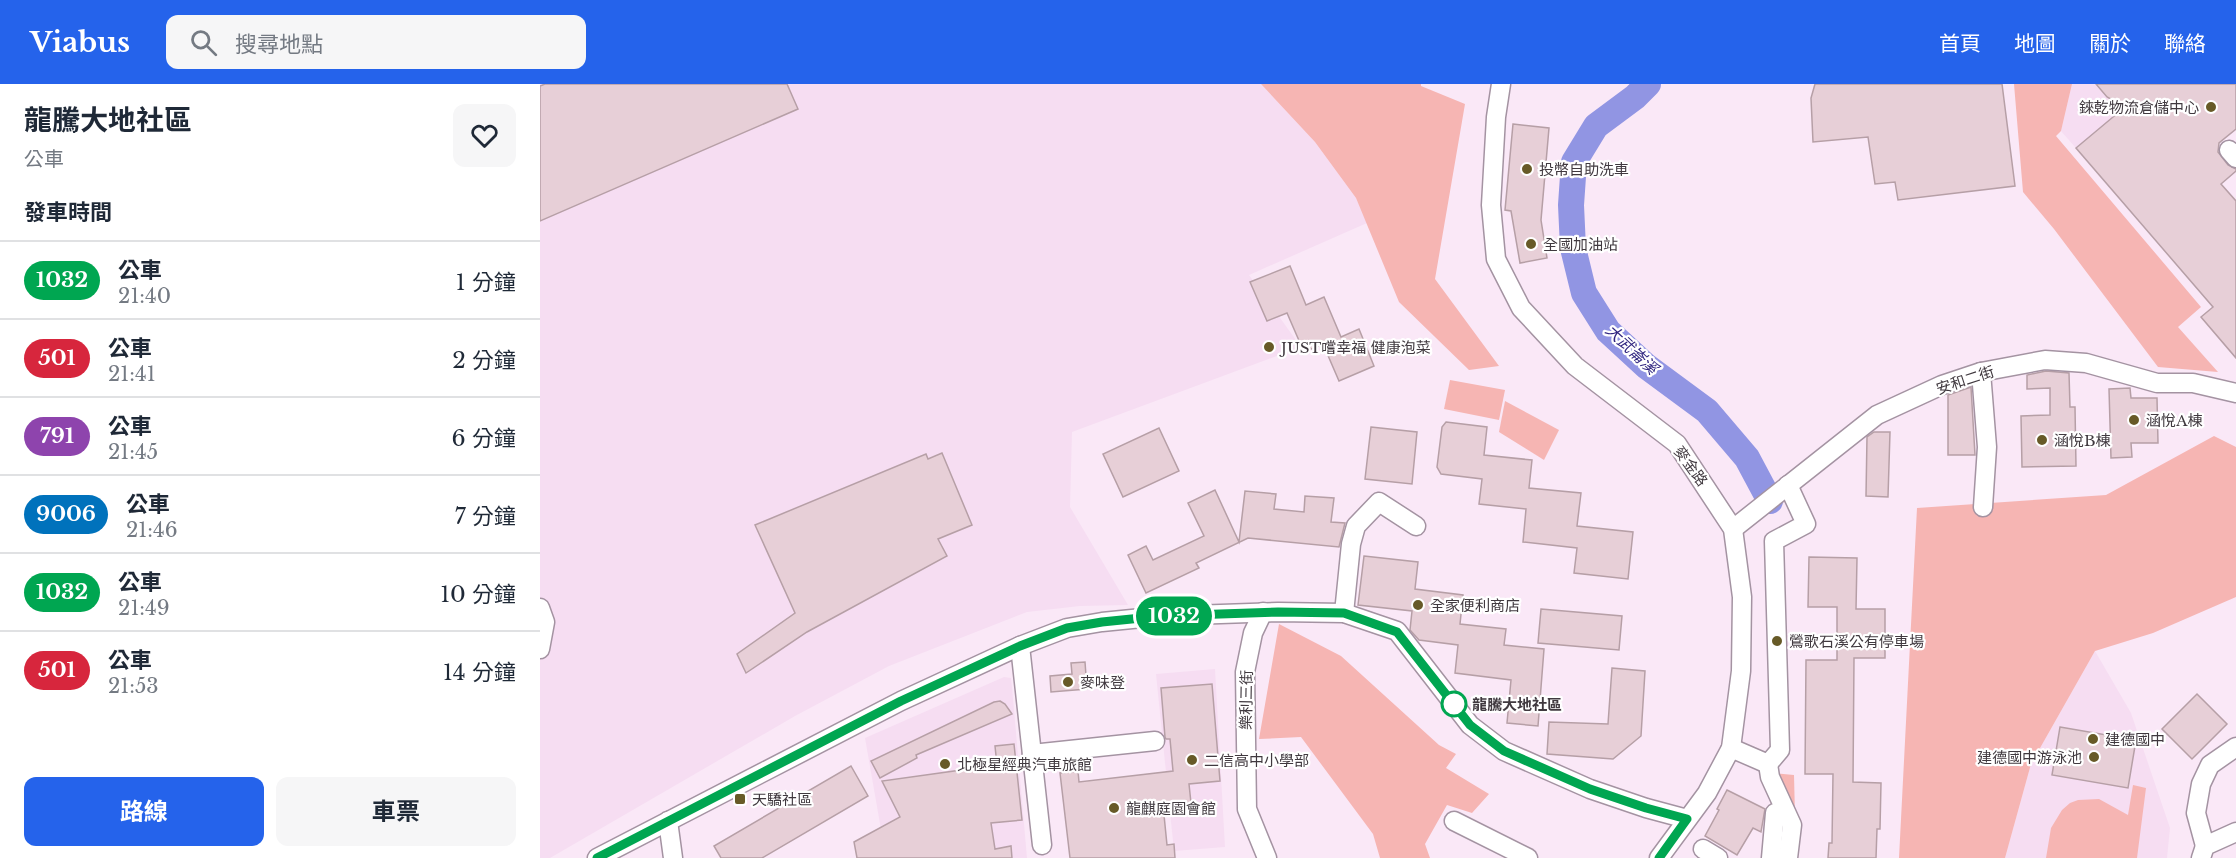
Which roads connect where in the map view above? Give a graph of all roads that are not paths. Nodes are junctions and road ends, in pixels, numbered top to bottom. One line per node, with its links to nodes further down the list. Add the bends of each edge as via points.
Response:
1 (1502, 84): 6 (street, 麥金路, via 1496,117 1491,206 1496,259 1521,308 1575,366 1677,444)
2 (1981, 372): 3 (street, 安和二街, via 2045,360 2086,363 2157,383 2193,383); 4 (street, 安和二街, via 1942,385 1878,415); 5 (street, via 1987,447)
3 (2236, 393)
4 (1784, 488): 6 (street, 安和二街); 17 (street, via 1806,524 1774,541 1780,750)
5 (1983, 507)
6 (1739, 524): 15 (street, 麥金路, via 1741,670)
7 (1416, 526): 10 (street, via 1379,502 1356,526)
8 (540, 608): 12 (street, via 545,622)
9 (1263, 612): 10 (street); 11 (street, via 1102,622 1067,628); 27 (street, 樂利三街, via 1253,633 1245,672 1247,809)
10 (1344, 613): 19 (street, via 1397,632 1470,725 1504,751 1590,789)
11 (1020, 646): 16 (street); 20 (street, via 901,701)
12 (540, 649)
13 (1155, 741): 16 (street)
14 (2236, 747): 24 (street, via 2210,765 2202,784 2196,813)
15 (1731, 748): 17 (street); 19 (street, 麥金路, via 1720,772)
16 (1032, 754): 23 (street)
17 (1768, 764): 31 (street, via 1792,825)
18 (1775, 813): 30 (street)
19 (1687, 819): 29 (street, 麥金路)
20 (668, 821): 25 (street); 26 (street)
21 (1454, 821): 28 (street)
22 (2236, 832): 24 (street)
23 (1042, 845)
24 (2203, 852)
25 (597, 858)
26 (673, 858)
27 (1267, 858)
28 (1528, 858)
29 (1659, 858)
30 (1771, 858)
31 (1788, 858)

